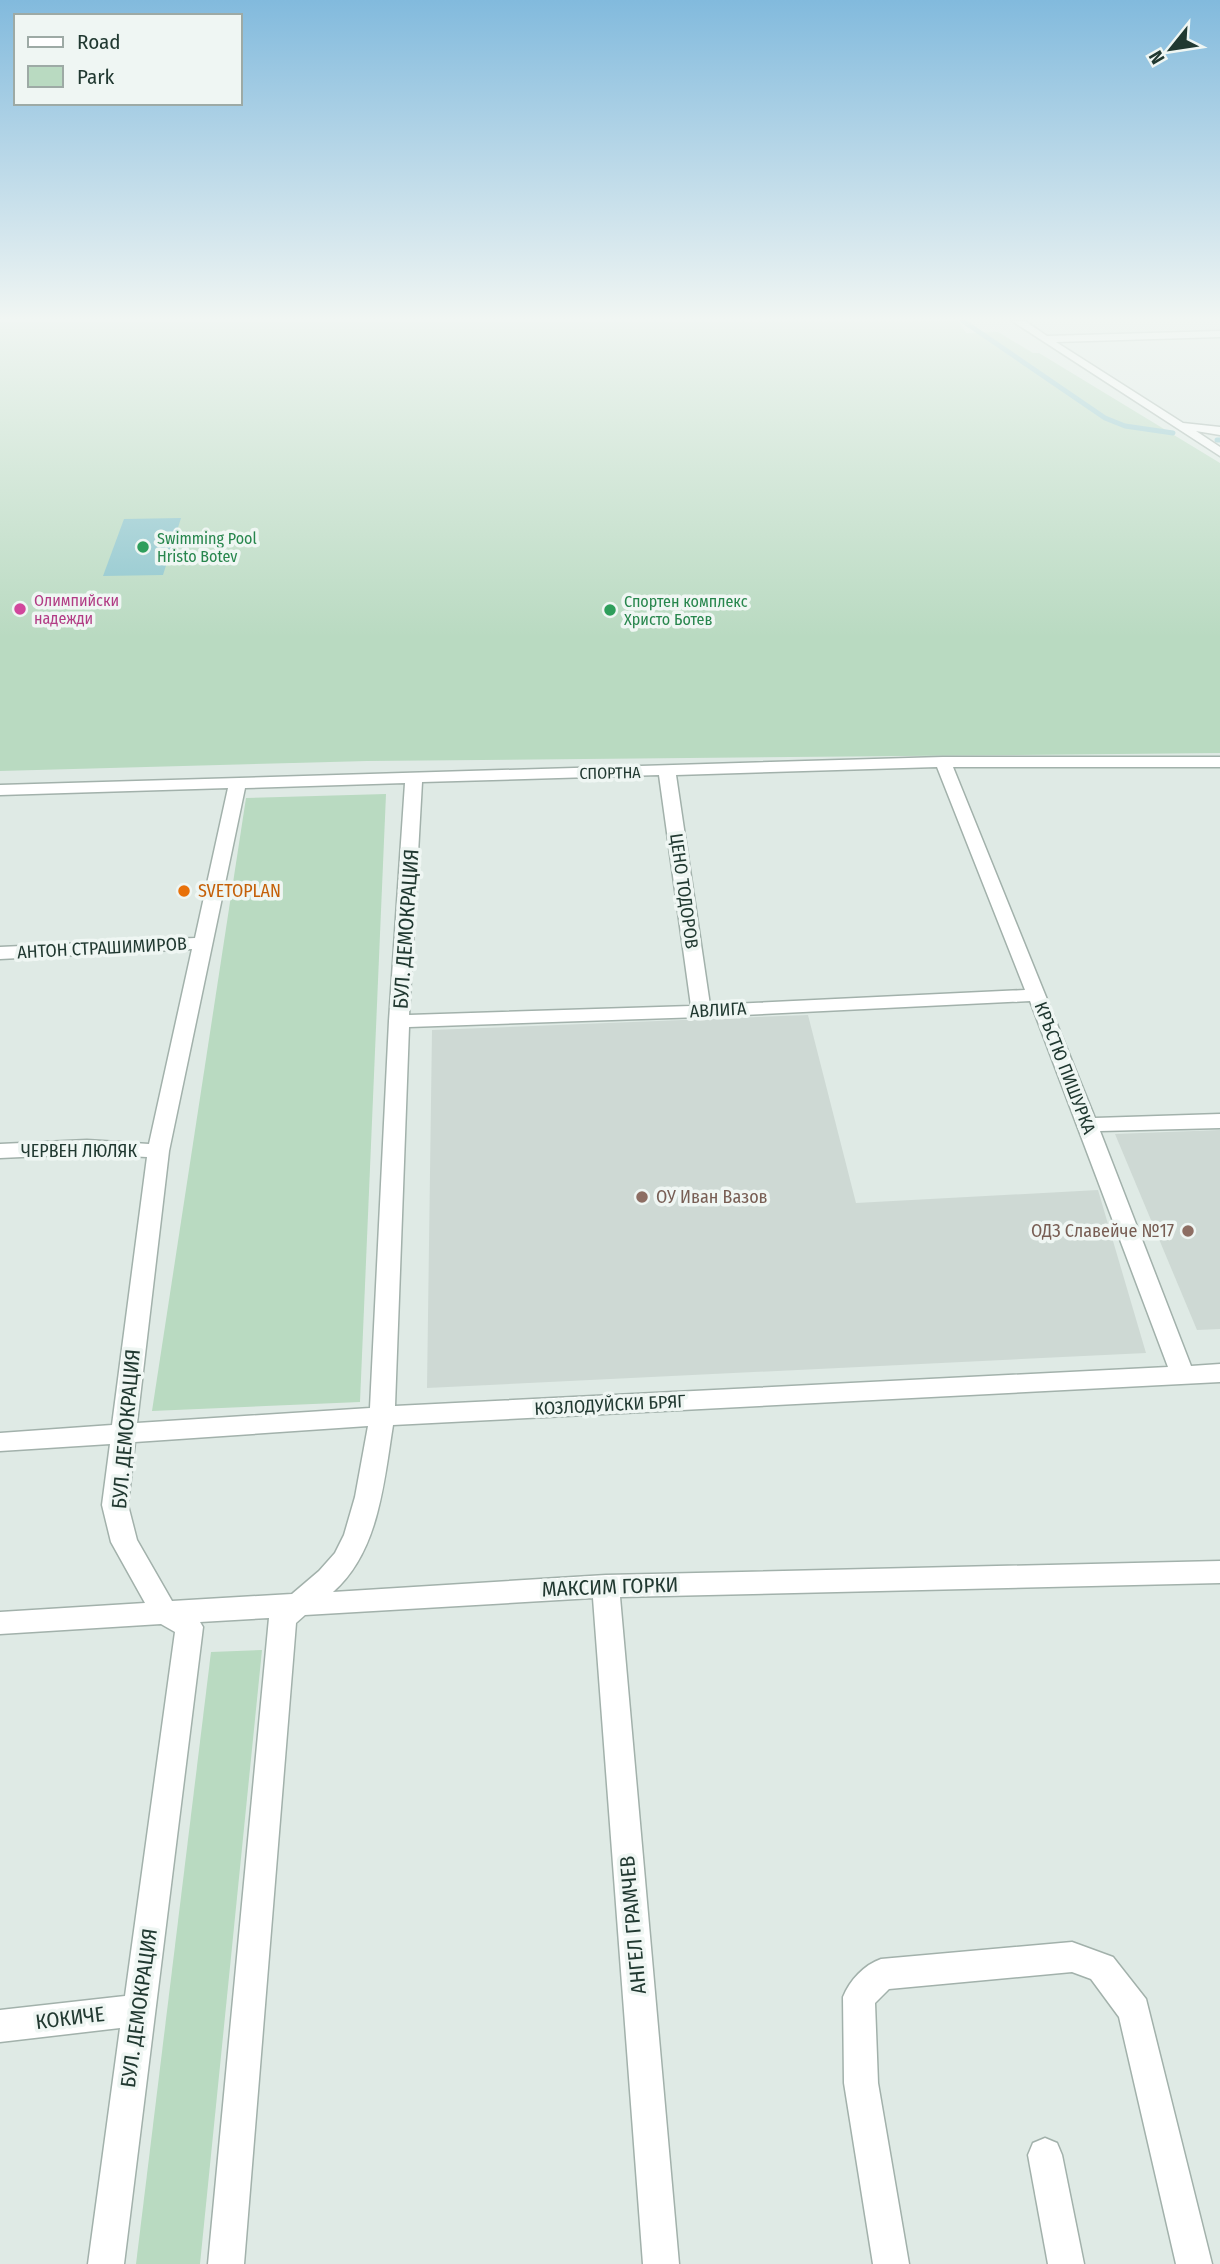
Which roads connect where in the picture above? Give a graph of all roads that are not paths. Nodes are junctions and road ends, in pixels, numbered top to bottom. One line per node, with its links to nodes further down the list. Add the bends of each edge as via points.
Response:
1 (1178, 427): 4 (street)
2 (1187, 427): 3 (street)
3 (1220, 431)
4 (1220, 452)
5 (943, 762): 6 (street, СПОРТНА); 7 (street, СПОРТНА); 13 (street, КРЪСТЮ ПИШУРКА)
6 (1220, 762)
7 (667, 772): 8 (street, СПОРТНА); 14 (street, ЦЕНО ТОДОРОВ)
8 (414, 777): 9 (street, СПОРТНА); 15 (street, БУЛ. ДЕМОКРАЦИЯ)
9 (238, 782): 10 (street, СПОРТНА); 11 (street, БУЛ. ДЕМОКРАЦИЯ)
10 (0, 790)
11 (204, 943): 12 (street, АНТОН СТРАШИМИРОВ); 19 (street, БУЛ. ДЕМОКРАЦИЯ)
12 (0, 953)
13 (1037, 995): 14 (street, АВЛИГА); 17 (street, КРЪСТЮ ПИШУРКА)
14 (701, 1011): 15 (street, АВЛИГА)
15 (399, 1021): 22 (street, БУЛ. ДЕМОКРАЦИЯ)
16 (1220, 1121): 17 (street)
17 (1087, 1125): 21 (street, КРЪСТЮ ПИШУРКА)
18 (0, 1152): 19 (street, ЧЕРВЕН ЛЮЛЯК, via 87,1147)
19 (158, 1152): 23 (street, БУЛ. ДЕМОКРАЦИЯ)
20 (1220, 1373): 21 (street, КОЗЛОДУЙСКИ БРЯГ)
21 (1183, 1375): 22 (street, КОЗЛОДУЙСКИ БРЯГ)
22 (382, 1416): 23 (street, КОЗЛОДУЙСКИ БРЯГ); 27 (street, БУЛ. ДЕМОКРАЦИЯ, via 357,1535 345,1560)
23 (122, 1434): 24 (street, КОЗЛОДУЙСКИ БРЯГ); 28 (street, БУЛ. ДЕМОКРАЦИЯ, via 115,1505 118,1523)
24 (0, 1442)
25 (1220, 1572): 26 (street, МАКСИМ ГОРКИ)
26 (606, 1586): 27 (street, МАКСИМ ГОРКИ); 35 (street, АНГЕЛ ГРАМЧЕВ)
27 (303, 1603): 28 (street, МАКСИМ ГОРКИ); 34 (street, БУЛ. ДЕМОКРАЦИЯ, via 283,1618)
28 (163, 1612): 29 (street, МАКСИМ ГОРКИ); 30 (street, БУЛ. ДЕМОКРАЦИЯ, via 189,1628)
29 (0, 1623)
30 (139, 2010): 31 (street, КОКИЧЕ); 33 (street, БУЛ. ДЕМОКРАЦИЯ)
31 (0, 2026)
32 (1045, 2155): 37 (street)
33 (106, 2264)
34 (226, 2264)
35 (660, 2264)
36 (891, 2264): 38 (street, via 862,2083 859,1997 881,1974 1072,1957 1102,1968 1134,2010)
37 (1066, 2264)
38 (1194, 2264)

